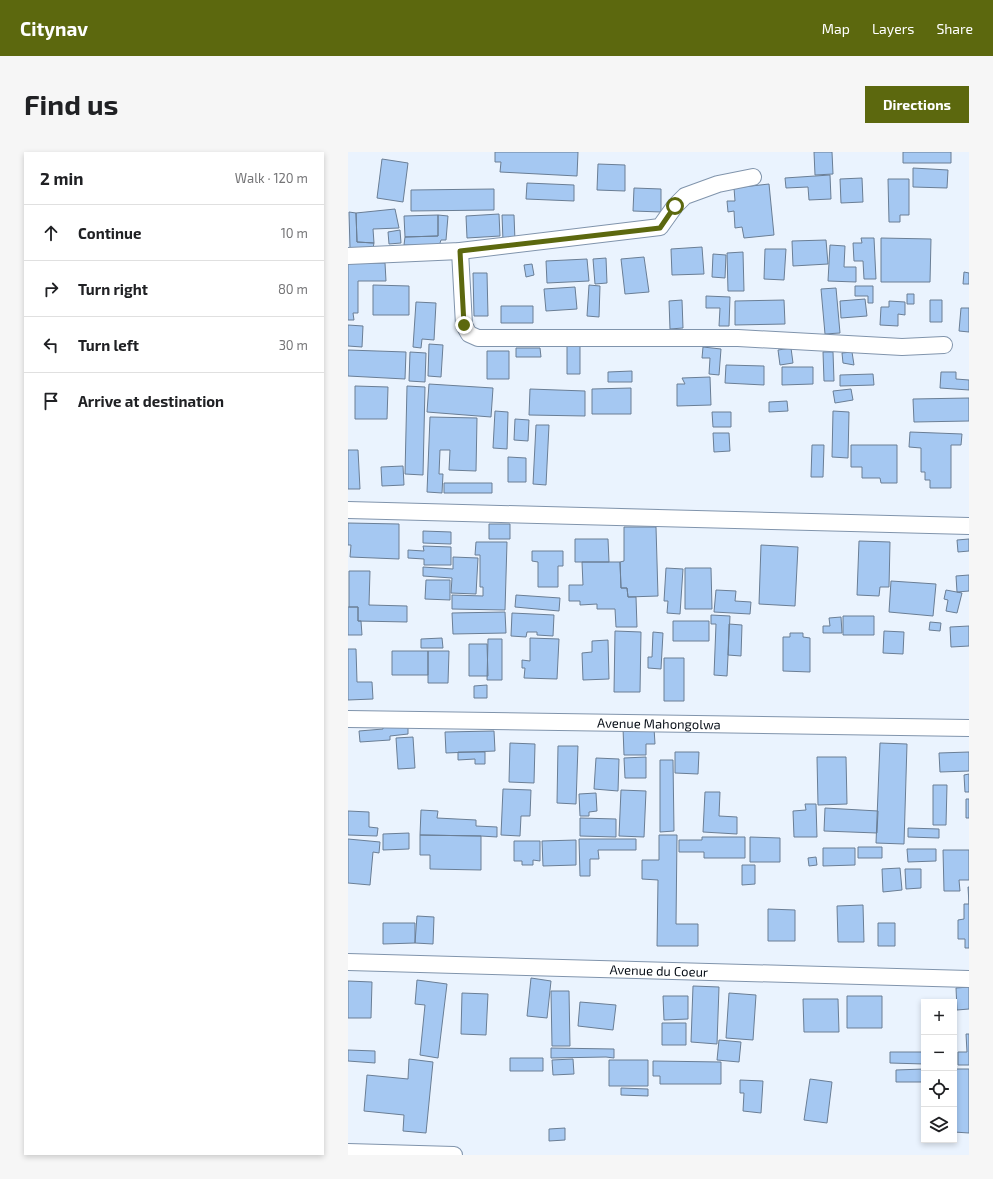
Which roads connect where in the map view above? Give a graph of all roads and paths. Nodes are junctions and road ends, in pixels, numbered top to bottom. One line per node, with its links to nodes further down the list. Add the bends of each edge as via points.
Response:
1 (753, 177): 2 (street, via 718,184 685,196 660,228)
2 (460, 251): 3 (street); 4 (street, via 464,325 470,334 478,338 738,338 902,347)
3 (348, 256)
4 (944, 346)
5 (348, 510): 6 (street)
6 (969, 526)
7 (348, 719): 8 (street, Avenue Mahongolwa)
8 (969, 728)
9 (348, 962): 10 (street, Avenue du Coeur)
10 (969, 978)
11 (348, 1152): 12 (street)
12 (454, 1155)

